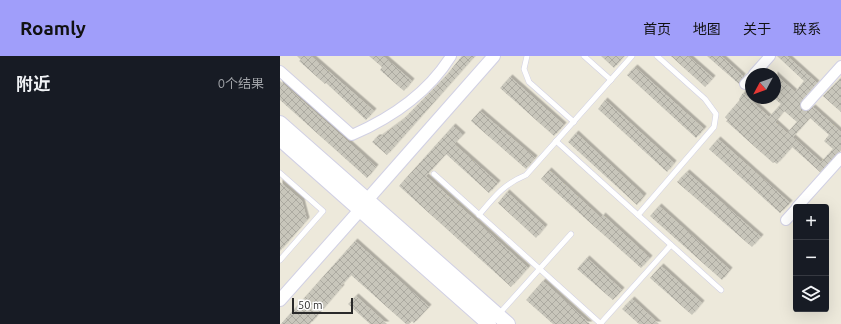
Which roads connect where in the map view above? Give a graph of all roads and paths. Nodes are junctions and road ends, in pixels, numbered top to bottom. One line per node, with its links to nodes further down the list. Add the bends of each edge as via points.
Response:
1 (450, 56): 10 (street, via 444,66 405,106 352,135)
2 (494, 56): 20 (street)
3 (527, 56): 13 (lane, via 524,69 529,82)
4 (584, 56): 11 (lane)
5 (632, 56): 11 (lane)
6 (657, 56): 24 (lane, via 705,99 716,114 714,127)
7 (770, 56): 9 (street)
8 (841, 66): 12 (street)
9 (759, 68)
10 (280, 71)
11 (611, 80): 13 (lane)
12 (806, 105)
13 (574, 122): 16 (lane)
14 (280, 123): 20 (main road)
15 (280, 139): 20 (main road)
16 (556, 141): 23 (lane, via 526,175 501,189); 24 (lane)
17 (841, 158): 21 (street)
18 (280, 173): 28 (lane, via 323,211)
19 (434, 174): 23 (lane)
20 (360, 204): 30 (street); 32 (street); 33 (main road)
21 (801, 204)
22 (793, 212): 25 (street)
23 (479, 215): 29 (lane)
24 (638, 215): 27 (lane)
25 (786, 220)
26 (571, 234): 29 (lane)
27 (671, 245): 31 (lane); 34 (lane)
28 (280, 260)
29 (540, 269): 33 (lane); 34 (lane)
30 (280, 288)
31 (720, 290)
32 (280, 300)
33 (499, 321)
34 (601, 324)

